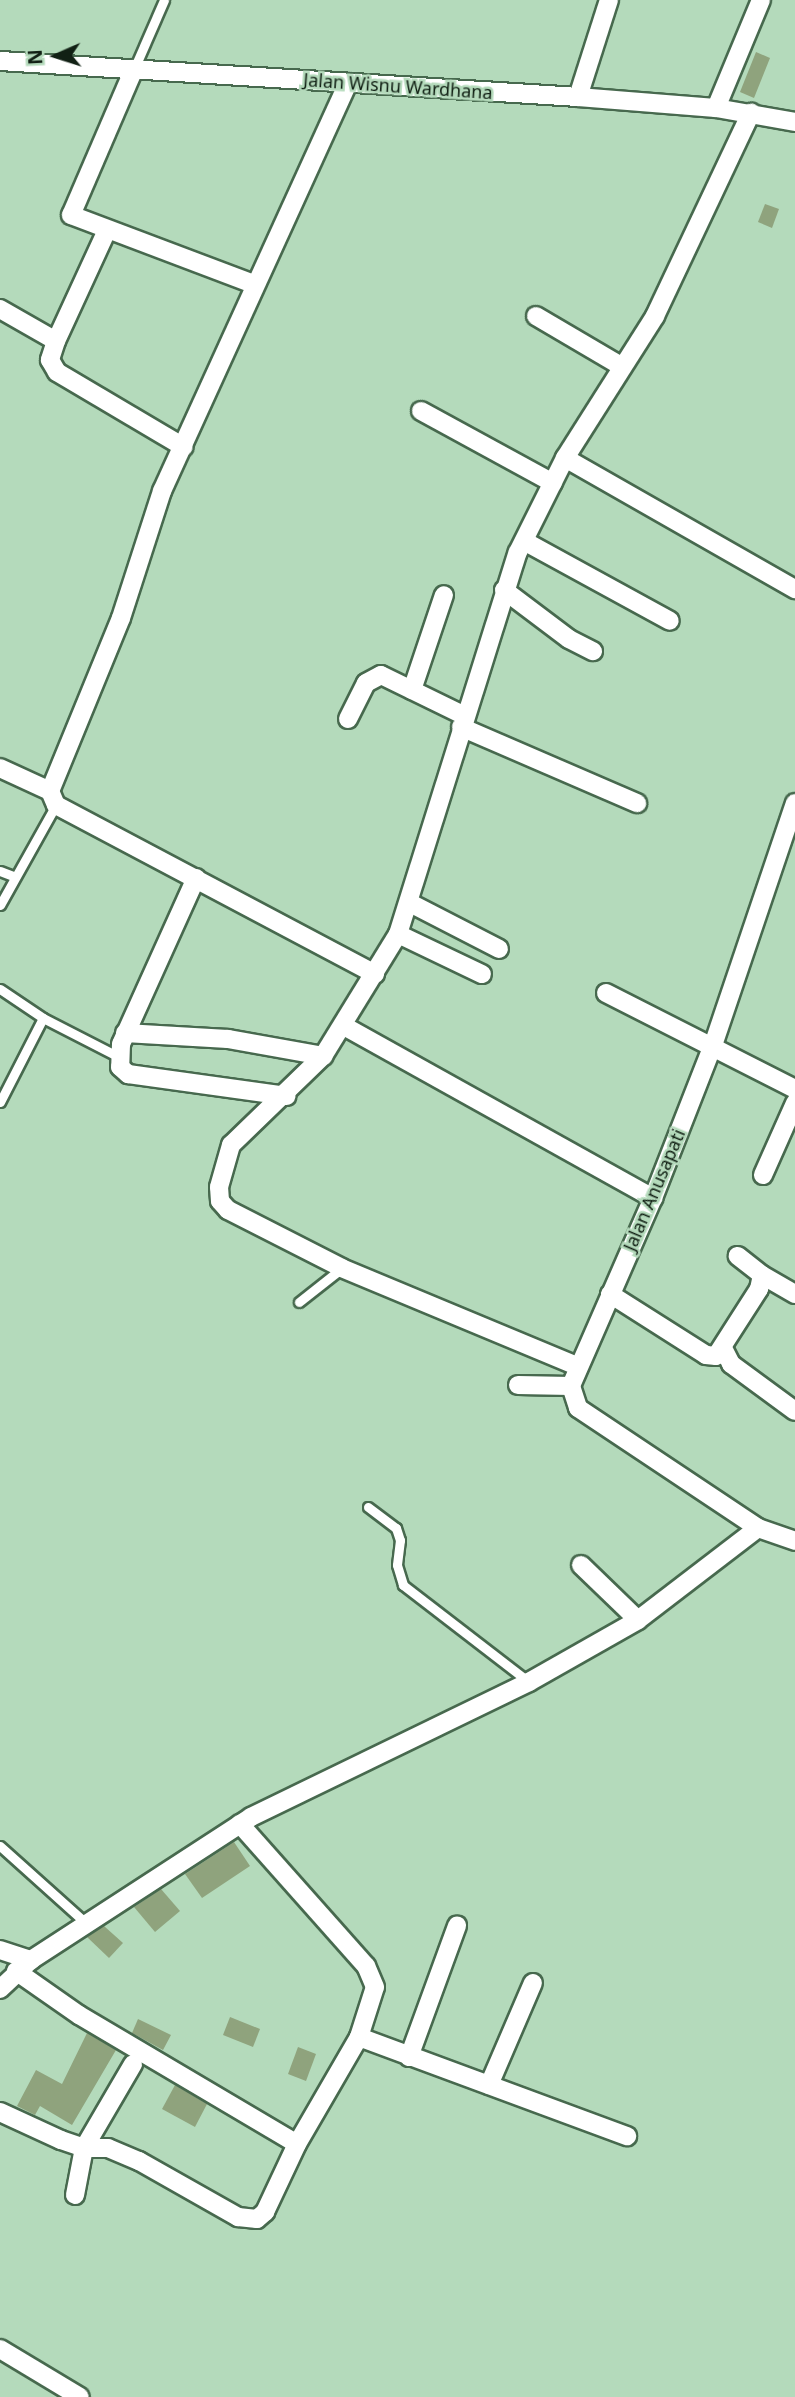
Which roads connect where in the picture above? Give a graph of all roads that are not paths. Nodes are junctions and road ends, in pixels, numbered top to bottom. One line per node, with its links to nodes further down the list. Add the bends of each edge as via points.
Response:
1 (163, 0): 5 (lane)
2 (609, 0): 7 (street)
3 (761, 0): 8 (street)
4 (0, 61): 5 (street, Jalan Wisnu Wardhana)
5 (134, 69): 6 (street, Jalan Wisnu Wardhana); 11 (street, via 71,211 74,218)
6 (348, 83): 7 (street, Jalan Wisnu Wardhana); 12 (street)
7 (578, 97): 8 (street, Jalan Wisnu Wardhana)
8 (716, 108): 9 (street, Jalan Wisnu Wardhana)
9 (751, 113): 10 (street, Jalan Wisnu Wardhana); 16 (street, via 677,274)
10 (795, 122)
11 (107, 230): 12 (street); 15 (street)
12 (254, 284): 18 (street)
13 (0, 309): 15 (street)
14 (536, 316): 16 (street)
15 (56, 341): 18 (street, via 50,360 57,372)
16 (621, 366): 19 (street)
17 (421, 411): 20 (street)
18 (184, 447): 31 (street, via 162,491 121,618)
19 (565, 458): 20 (street); 22 (street)
20 (553, 483): 21 (street)
21 (524, 541): 23 (street); 25 (street)
22 (795, 589)
23 (504, 590): 26 (street, via 569,639); 29 (street)
24 (443, 595): 27 (street)
25 (670, 621)
26 (593, 651)
27 (412, 690): 28 (street, via 375,676 366,683); 29 (street)
28 (348, 719)
29 (463, 721): 32 (street); 37 (street)
30 (0, 768): 31 (street)
31 (53, 798): 35 (lane); 36 (street)
32 (637, 803)
33 (795, 805): 48 (street, Jalan Anusapati)
34 (0, 871): 35 (lane)
35 (13, 876): 38 (lane)
36 (196, 878): 41 (street); 47 (street)
37 (410, 903): 39 (street); 40 (street)
38 (0, 905)
39 (398, 934): 41 (street); 42 (street)
40 (499, 949)
41 (375, 974): 46 (street)
42 (482, 974)
43 (0, 989): 45 (lane)
44 (606, 993): 48 (street)
45 (43, 1018): 50 (lane); 53 (lane)
46 (344, 1026): 49 (street); 56 (street)
47 (125, 1033): 49 (street, via 228,1039); 50 (street)
48 (712, 1045): 51 (street); 56 (street, Jalan Anusapati)
49 (324, 1056): 52 (street)
50 (119, 1057): 52 (street, via 120,1067 128,1074)
51 (795, 1089)
52 (286, 1096): 58 (street, via 231,1145 221,1174 220,1201 228,1210)
53 (0, 1102)
54 (795, 1103): 55 (street)
55 (763, 1175)
56 (653, 1198): 60 (street, Jalan Anusapati)
57 (738, 1256): 59 (street)
58 (342, 1268): 62 (lane); 64 (street)
59 (762, 1275): 61 (street); 63 (street, via 759,1289)
60 (610, 1294): 63 (street, via 706,1355); 64 (street, Jalan Anusapati)
61 (795, 1294)
62 (299, 1302)
63 (724, 1350): 67 (street, via 731,1364)
64 (577, 1366): 66 (street, Jalan Anusapati)
65 (518, 1385): 66 (street)
66 (571, 1386): 69 (street, via 579,1408)
67 (795, 1411)
68 (368, 1507): 73 (lane, via 396,1528 400,1540 397,1565 403,1585)
69 (753, 1524): 70 (street); 72 (street)
70 (795, 1541)
71 (581, 1565): 72 (street)
72 (638, 1620): 73 (street)
73 (529, 1682): 74 (street)
74 (240, 1824): 76 (street); 83 (street, via 372,1976 373,1999)
75 (0, 1846): 76 (lane)
76 (87, 1924): 79 (street)
77 (457, 1926): 84 (street)
78 (0, 1950): 79 (street)
79 (31, 1960): 80 (street)
80 (16, 1971): 82 (street); 89 (street, via 79,2015)
81 (533, 1983): 86 (street)
82 (0, 1989)
83 (359, 2037): 84 (street); 89 (street)
84 (409, 2057): 86 (street)
85 (133, 2064): 90 (street)
86 (489, 2085): 88 (street)
87 (0, 2112): 90 (street)
88 (627, 2136)
89 (298, 2144): 90 (street, via 265,2212 248,2220 118,2152 98,2146)
90 (84, 2148): 91 (street)
91 (75, 2195)
92 (0, 2349): 93 (street)
93 (80, 2397)

